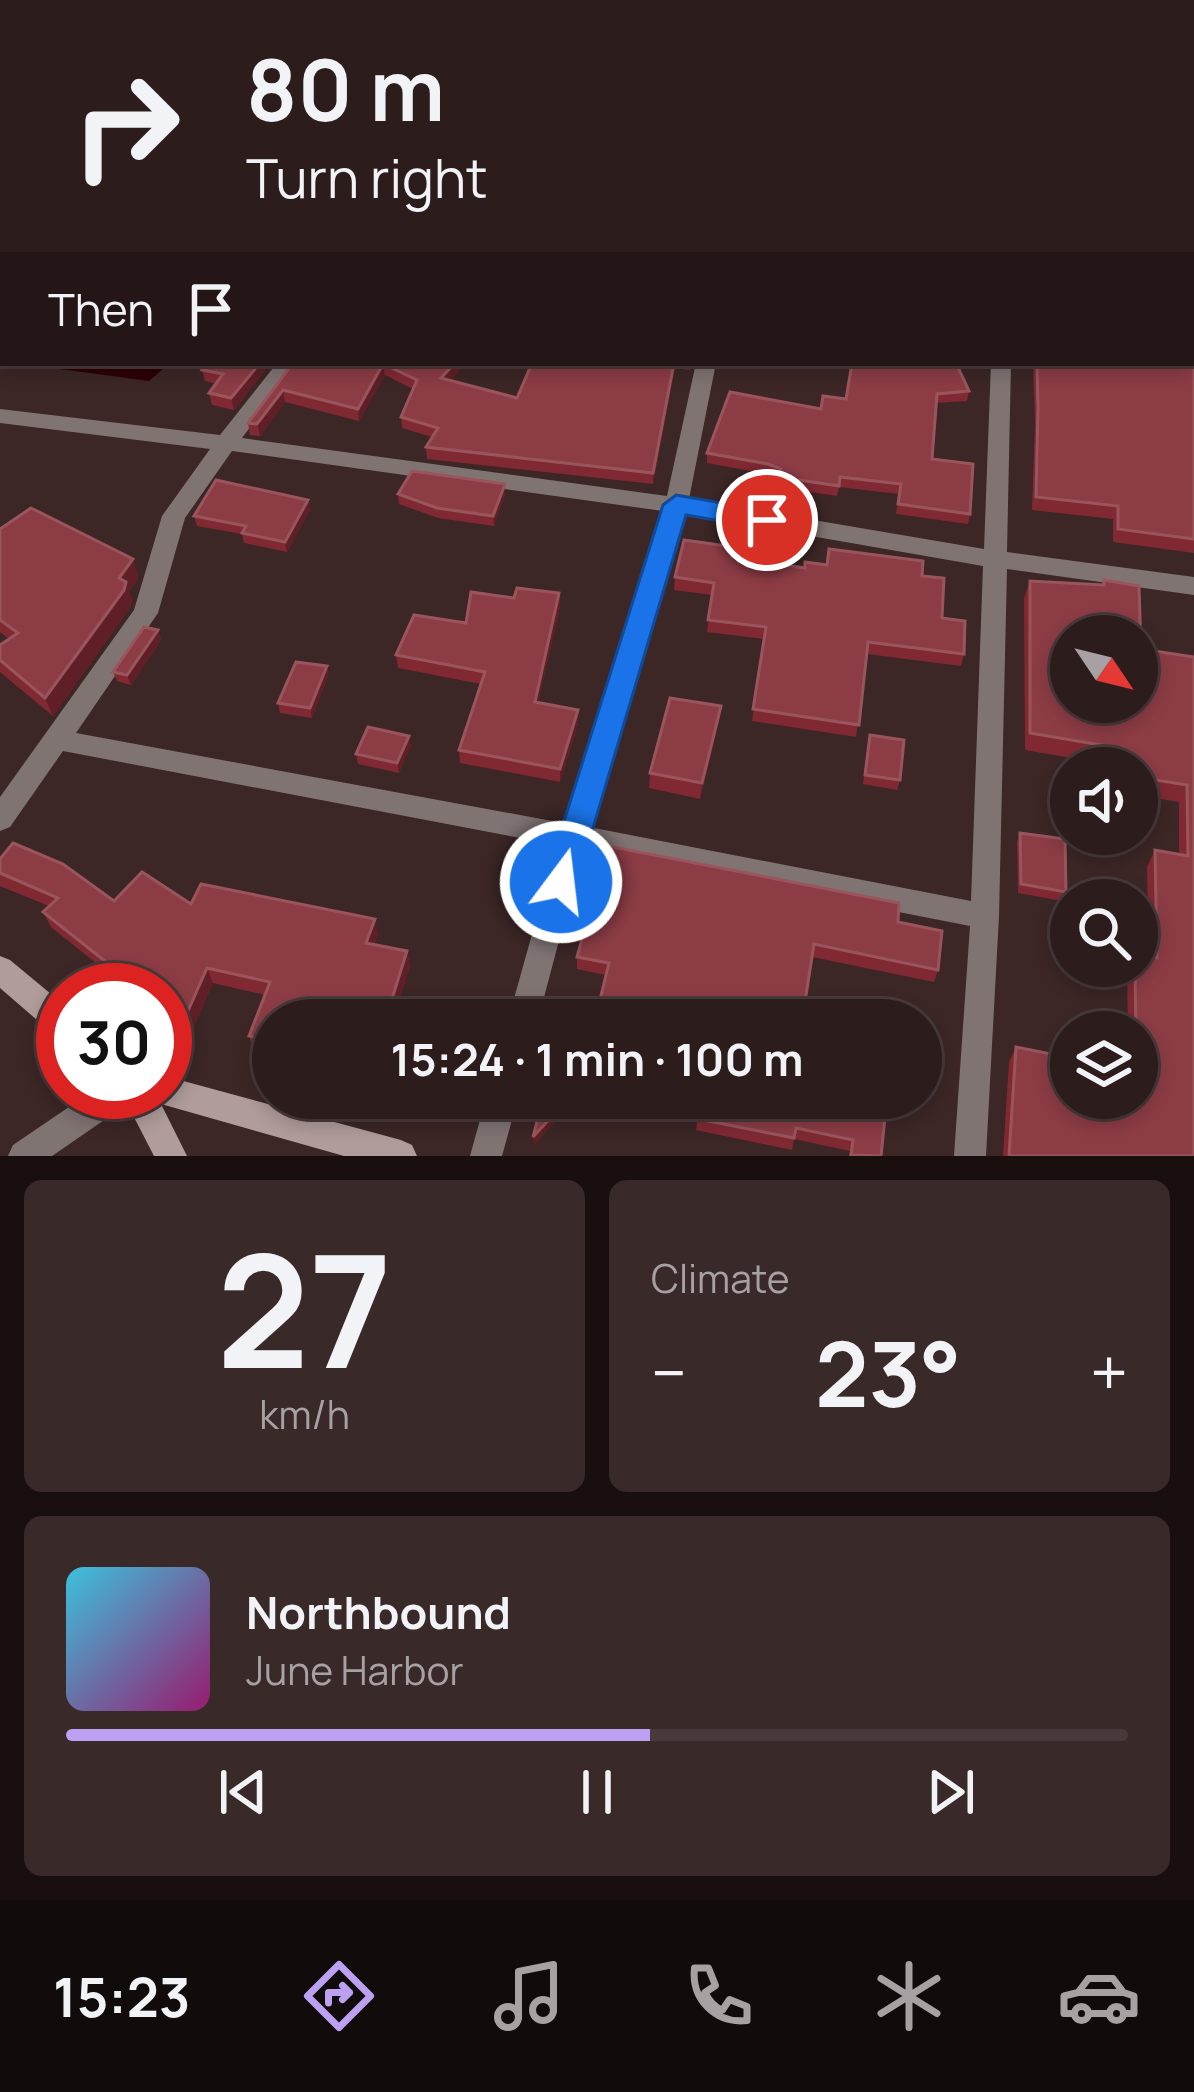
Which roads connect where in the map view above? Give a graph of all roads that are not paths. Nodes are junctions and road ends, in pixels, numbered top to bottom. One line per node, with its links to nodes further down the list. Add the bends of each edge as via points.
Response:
1 (286, 366): 5 (street)
2 (705, 366): 6 (street)
3 (1001, 366): 7 (street)
4 (0, 416): 5 (street)
5 (226, 443): 6 (street); 9 (street, via 174,516 146,613)
6 (676, 505): 7 (street); 11 (street)
7 (994, 559): 8 (street); 12 (street)
8 (1194, 586)
9 (59, 740): 10 (street); 11 (street)
10 (0, 819)
11 (573, 836): 12 (street); 14 (street)
12 (985, 916): 24 (street)
13 (0, 969): 15 (street)
14 (529, 999)
15 (36, 1000)
16 (192, 1098): 22 (street)
17 (78, 1119): 20 (street)
18 (151, 1119): 21 (street)
19 (496, 1119): 23 (street)
20 (24, 1156)
21 (171, 1156)
22 (401, 1156)
23 (486, 1156)
24 (970, 1156)

